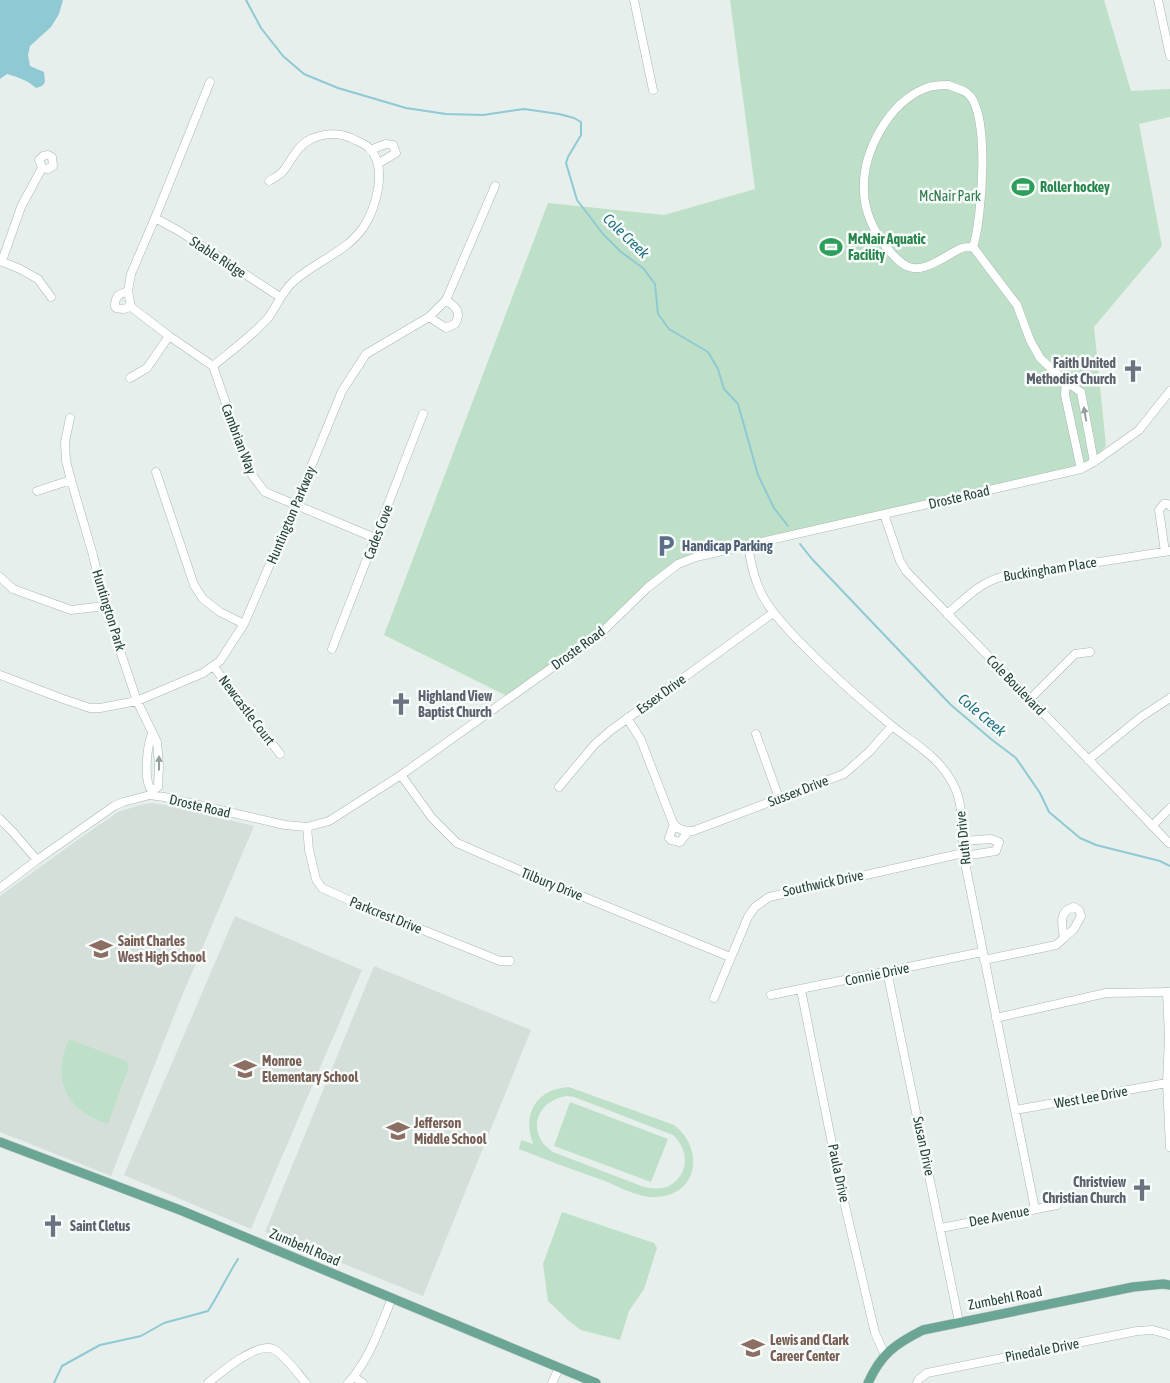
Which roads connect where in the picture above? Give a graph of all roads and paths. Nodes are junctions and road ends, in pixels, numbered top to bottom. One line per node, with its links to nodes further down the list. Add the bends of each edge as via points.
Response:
1 (634, 0): 5 (street)
2 (1158, 0): 3 (street)
3 (1170, 56)
4 (210, 82): 11 (street)
5 (653, 90)
6 (370, 150): 7 (street); 7 (street, via 386,144 394,145 396,153); 9 (street, via 343,135 331,133 304,143 283,171)
7 (379, 163): 16 (street, via 380,182 374,205 363,227 347,246 293,282)
8 (42, 168): 13 (street, via 21,206)
9 (269, 181)
10 (495, 186): 17 (street, Huntington Parkway)
11 (155, 218): 14 (street, via 131,274); 16 (street, Stable Ridge)
12 (973, 247): 12 (street, via 983,186 977,109 968,93 949,85 925,88 910,97 878,133 867,162 864,191 869,216 880,240 909,267 924,267 963,248); 23 (street, via 1017,305 1040,358)
13 (1, 261): 15 (street, via 38,279)
14 (128, 291): 18 (street); 18 (street, via 116,298 115,306 123,309)
15 (51, 297)
16 (280, 297): 21 (street, via 254,332)
17 (446, 300): 19 (street, Huntington Parkway); 19 (street, via 459,312 455,324 446,328)
18 (131, 306): 20 (street)
19 (429, 317): 32 (street, Huntington Parkway, via 366,354 342,391)
20 (169, 336): 21 (street); 22 (street, via 147,368)
21 (213, 366): 32 (street, Cambrian Way, via 252,475 265,492)
22 (130, 378)
23 (1066, 382): 27 (street, one-way to 23, via 1081,392); 28 (street, via 1065,395)
24 (1170, 391): 27 (street, Droste Road, via 1139,430)
25 (423, 414): 35 (street, Cades Cove)
26 (70, 418): 30 (street, Huntington Park, via 65,442)
27 (1094, 462): 28 (street, Droste Road)
28 (1080, 469): 34 (street, Droste Road)
29 (156, 472): 42 (street, via 194,585 203,599)
30 (71, 480): 31 (street); 39 (street, Huntington Park)
31 (37, 491)
32 (295, 506): 35 (street, Cambrian Way); 42 (street, Huntington Parkway)
33 (1170, 506): 37 (street, Buckingham Place, via 1164,504 1159,510)
34 (884, 514): 36 (street, Droste Road); 41 (street, Cole Boulevard, via 902,566)
35 (375, 538): 43 (street, Cades Cove)
36 (748, 545): 40 (street, Ruth Drive, via 758,587); 56 (street, Droste Road, via 696,556 678,564 647,588 602,632)
37 (1168, 551): 41 (street, Buckingham Place, via 1001,576 979,587)
38 (0, 577): 39 (street, via 13,589 71,610)
39 (105, 606): 49 (street, Huntington Park)
40 (774, 613): 50 (street, Essex Drive); 51 (street, Ruth Drive, via 822,666)
41 (947, 614): 48 (street, Cole Boulevard)
42 (244, 624): 45 (street, Huntington Parkway)
43 (332, 649)
44 (1090, 652): 48 (street, via 1075,654)
45 (214, 666): 49 (street, Huntington Parkway); 54 (street, Newcastle Court)
46 (0, 675): 49 (street, Huntington Parkway, via 90,708)
47 (1170, 698): 55 (street)
48 (1030, 699): 55 (street, Cole Boulevard)
49 (138, 701): 52 (street, Huntington Park)
50 (627, 718): 57 (street, Essex Drive, via 594,744); 62 (street, Sussex Drive, via 641,740)
51 (892, 726): 59 (street, Sussex Drive, via 844,774); 66 (street, Ruth Drive, via 925,750 953,783 961,812)
52 (152, 734): 58 (street, via 147,782); 58 (street, Huntington Park, one-way to 52, via 158,787 159,765 157,742)
53 (756, 734): 59 (street)
54 (280, 754)
55 (1088, 760): 63 (street, Cole Boulevard)
56 (401, 775): 64 (street, Droste Road, via 328,821); 73 (street, Tilbury Drive, via 432,818 457,843)
57 (559, 788)
58 (151, 793): 64 (street, Droste Road, via 285,825); 69 (street, Droste Road, via 114,806)
59 (779, 798): 65 (street, Sussex Drive)
60 (1170, 808): 63 (street)
61 (0, 819): 69 (street)
62 (674, 824): 65 (street); 65 (street, Sussex Drive, via 670,840 680,842)
63 (1152, 826): 67 (street, Cole Boulevard)
64 (307, 827): 75 (street, Parkcrest Drive, via 316,879 322,888 500,961)
65 (689, 831)
66 (963, 842): 68 (street, Ruth Drive); 68 (street, Southwick Drive, via 991,839 999,842 996,851)
67 (1169, 843)
68 (964, 854): 72 (street, Ruth Drive); 73 (street, Southwick Drive, via 769,897 748,917)
69 (36, 860): 70 (street, Droste Road)
70 (0, 888)
71 (1064, 938): 74 (street, via 1056,944)
72 (982, 952): 74 (street, Ruth Drive); 76 (street, Connie Drive)
73 (730, 957): 80 (street, Southwick Drive)
74 (984, 960): 81 (street, Ruth Drive)
75 (510, 961)
76 (888, 971): 77 (street, Connie Drive); 88 (street, Susan Drive)
77 (801, 990): 79 (street, Connie Drive); 93 (street, Paula Drive, via 875,1333)
78 (1169, 992): 81 (street, via 1106,993); 82 (street)
79 (772, 995)
80 (714, 998)
81 (996, 1018): 83 (street, Ruth Drive)
82 (1167, 1084): 83 (street, West Lee Drive); 85 (street)
83 (1015, 1110): 87 (street, Ruth Drive)
84 (0, 1142): 90 (main road, Zumbehl Road, via 180,1210)
85 (1170, 1147)
86 (1056, 1204): 87 (street, Dee Avenue)
87 (1035, 1209): 88 (street, Dee Avenue)
88 (941, 1228): 91 (street, Susan Drive)
89 (1170, 1285): 91 (main road, Zumbehl Road, via 1133,1287)
90 (392, 1298): 94 (main road, Zumbehl Road); 95 (street, via 373,1344)
91 (959, 1322): 93 (main road, Zumbehl Road, via 922,1330)
92 (1170, 1335): 103 (street, Pinedale Drive, via 1153,1330 1136,1331 927,1373)
93 (885, 1355): 102 (main road, Zumbehl Road)
94 (559, 1368): 100 (street); 101 (main road, Zumbehl Road)
95 (354, 1376): 98 (street); 99 (street)
96 (208, 1383): 97 (street, via 253,1351 266,1348 273,1349)
97 (306, 1383)
98 (348, 1383)
99 (363, 1383)
100 (552, 1383)
101 (596, 1383)
102 (868, 1383)
103 (918, 1383)

